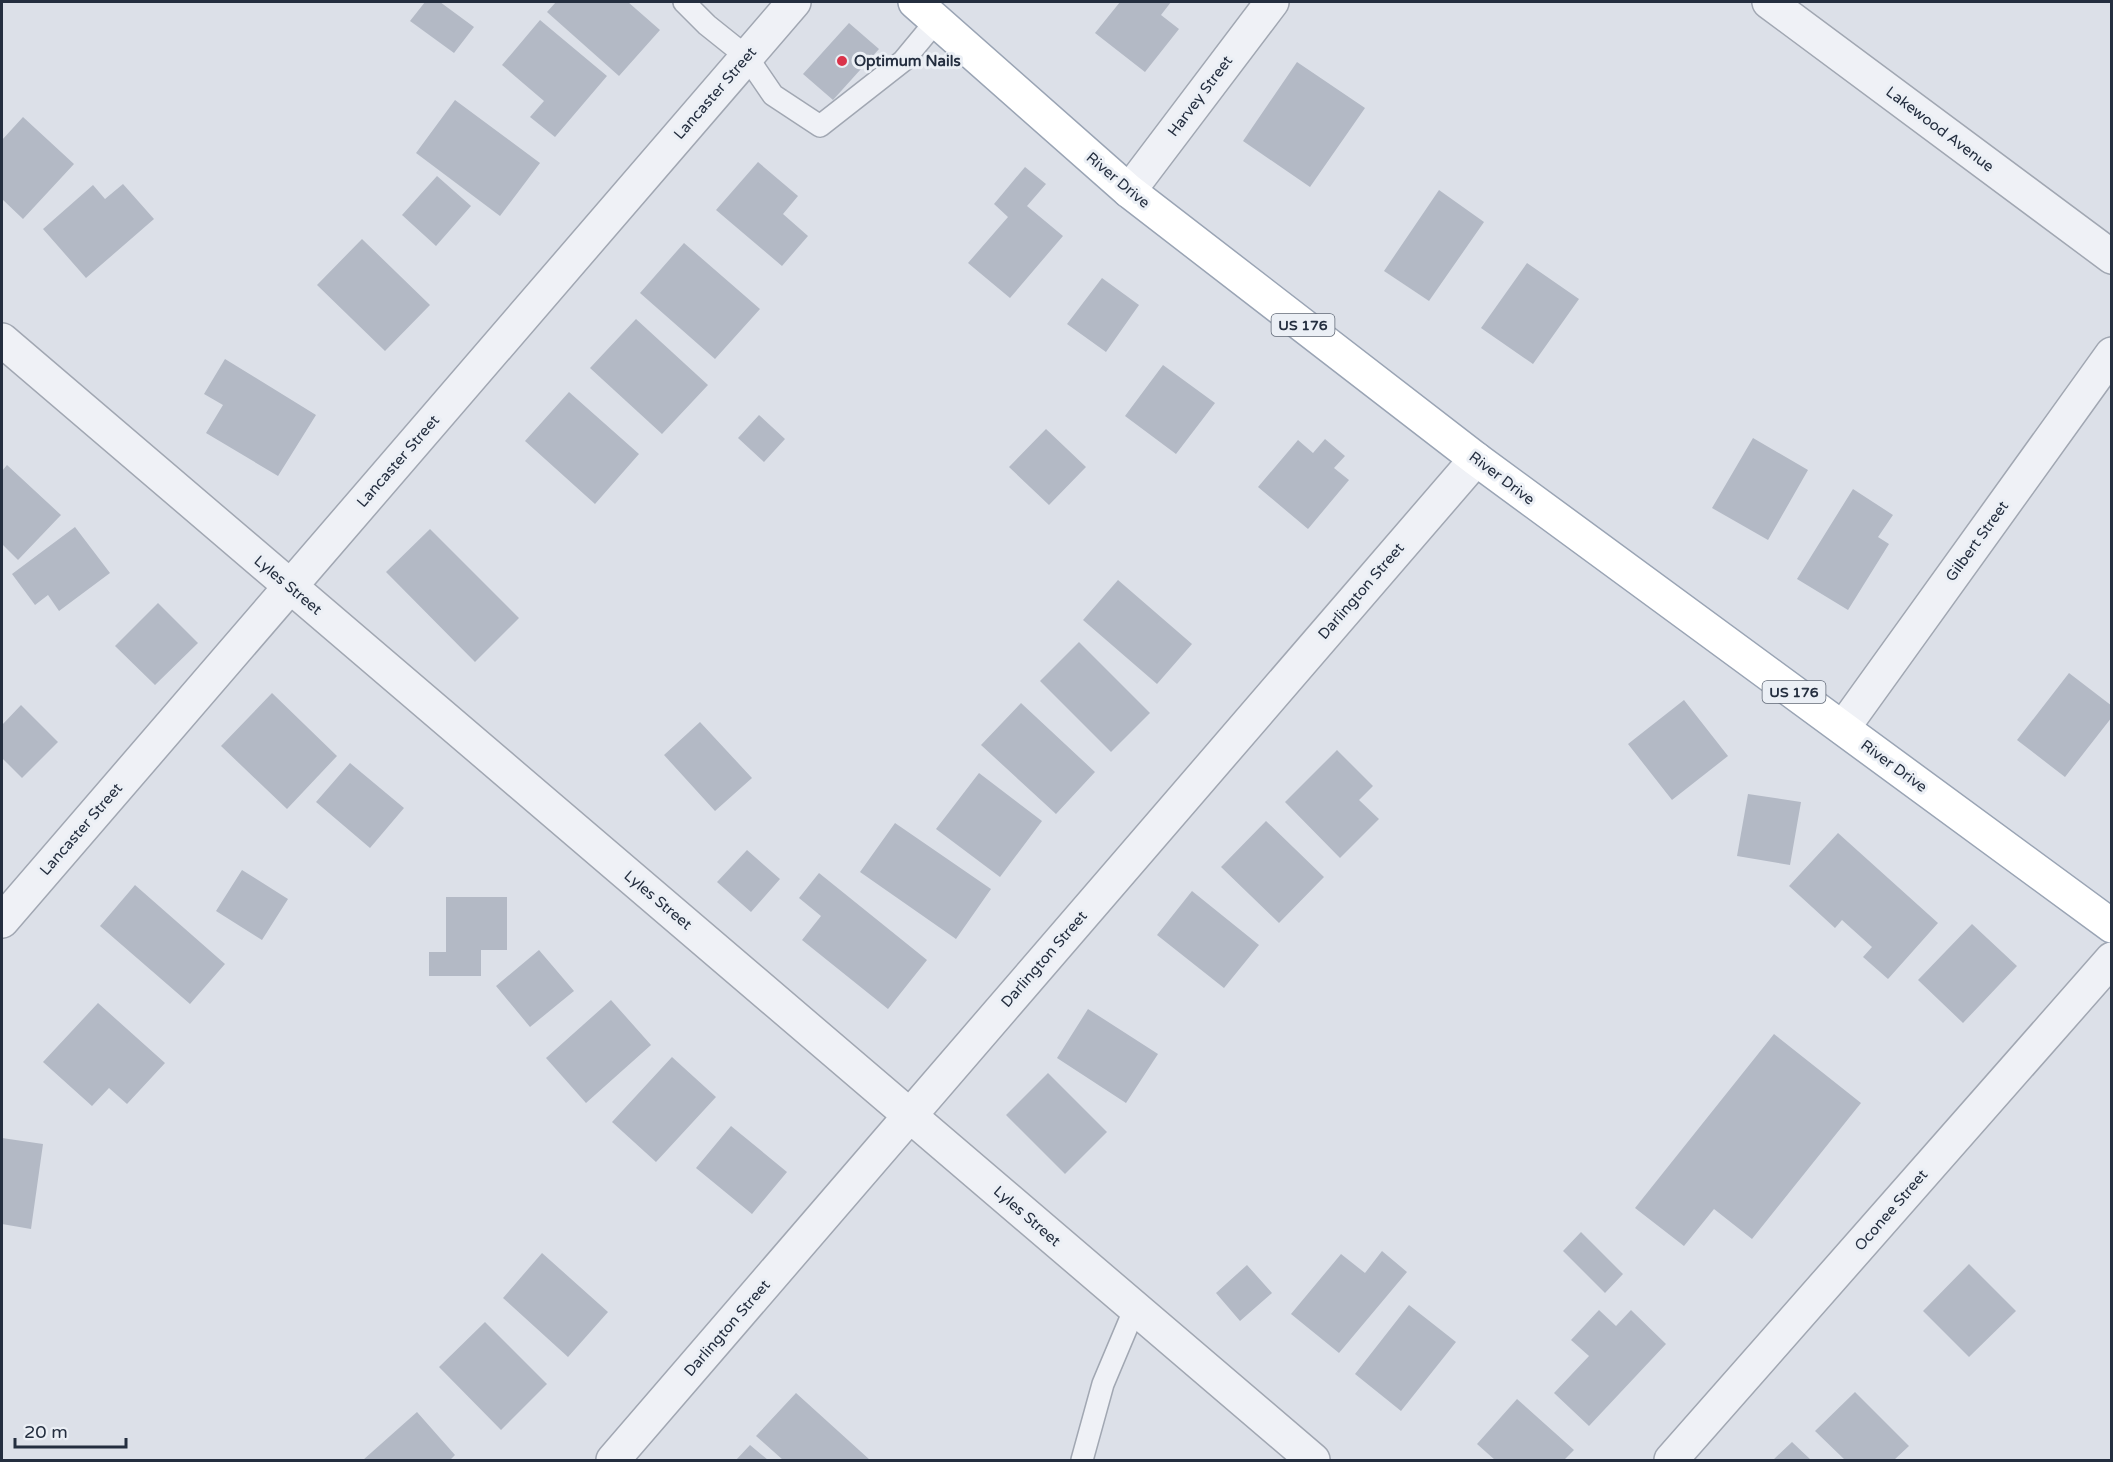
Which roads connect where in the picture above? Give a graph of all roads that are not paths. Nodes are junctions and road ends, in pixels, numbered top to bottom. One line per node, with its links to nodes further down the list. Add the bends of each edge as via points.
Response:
1 (684, 2): 6 (lane)
2 (794, 2): 6 (street, Lancaster Street)
3 (1272, 2): 7 (street, Harvey Street)
4 (1769, 2): 8 (street, Lakewood Avenue)
5 (926, 11): 6 (lane, via 903,61 820,126 773,95); 7 (main road, River Drive / US 176)
6 (747, 57): 12 (street, Lancaster Street)
7 (1129, 191): 11 (main road, River Drive / US 176)
8 (2112, 257)
9 (2, 340): 12 (street, Lyles Street)
10 (2112, 354): 13 (street, Gilbert Street)
11 (1476, 459): 13 (main road, River Drive / US 176); 17 (street, Darlington Street)
12 (290, 586): 14 (street, Lancaster Street); 17 (street, Lyles Street)
13 (1843, 729): 15 (main road, River Drive / US 176)
14 (2, 921)
15 (2112, 926)
16 (2112, 960): 22 (street, Oconee Street)
17 (910, 1116): 18 (street, Lyles Street); 19 (street, Darlington Street)
18 (1135, 1308): 20 (lane, via 1103,1384); 21 (street, Lyles Street)
19 (613, 1461)
20 (1082, 1461)
21 (1313, 1461)
22 (1671, 1461)

